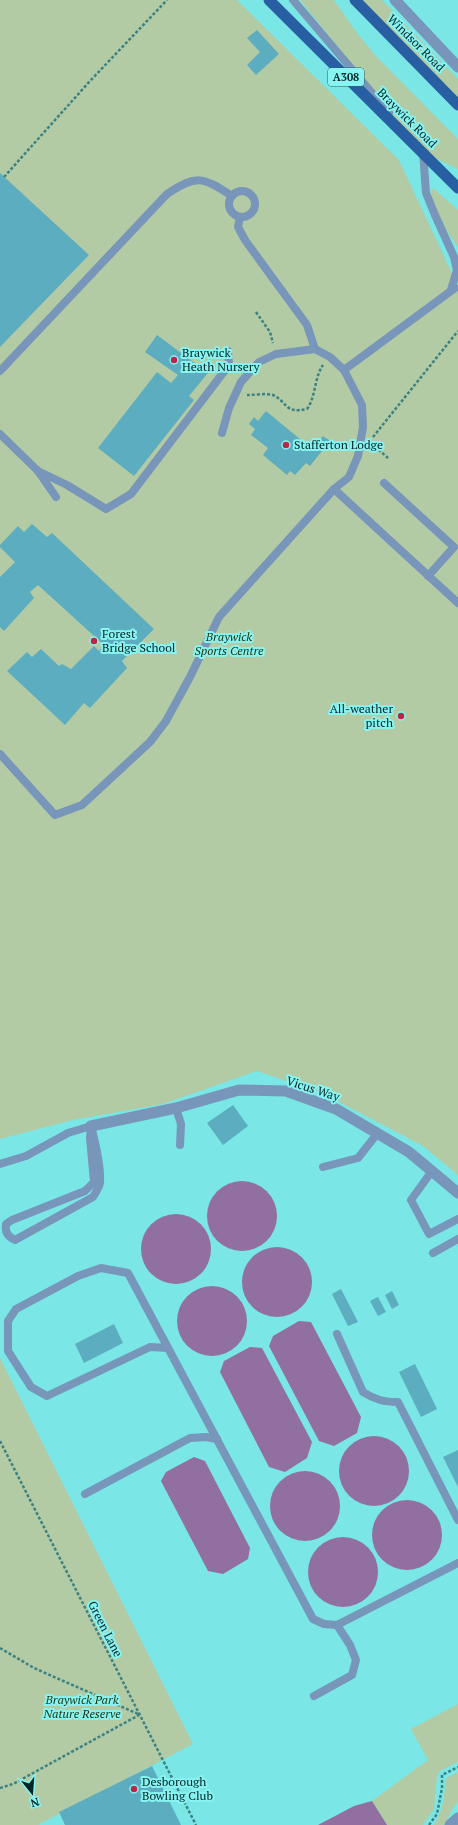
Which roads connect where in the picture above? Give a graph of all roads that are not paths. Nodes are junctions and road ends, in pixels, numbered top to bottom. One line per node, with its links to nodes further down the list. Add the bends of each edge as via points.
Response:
1 (269, 0): 7 (main road, Braywick Road / A308)
2 (293, 0): 7 (lane)
3 (355, 0): 6 (main road, Windsor Road)
4 (397, 1): 5 (street)
5 (458, 67)
6 (458, 105)
7 (424, 153): 8 (main road, Braywick Road / A308); 11 (lane, via 426,193 454,257 457,270)
8 (458, 188)
9 (232, 196): 10 (lane, via 229,203 231,211); 10 (lane, via 242,191 254,199 252,213); 15 (lane, via 207,181 197,180 185,182 167,194)
10 (240, 217): 12 (lane, via 238,227 245,240 307,325)
11 (455, 288): 14 (lane)
12 (315, 349): 14 (lane, via 330,357); 16 (lane, via 276,354 259,362 241,382 234,395)
13 (228, 351): 18 (lane, via 229,364 131,494 106,509)
14 (344, 370): 20 (lane, via 362,405 363,427 358,456 349,477)
15 (0, 371)
16 (222, 433)
17 (0, 434): 18 (lane)
18 (38, 471): 21 (lane)
19 (384, 483): 22 (lane, via 454,547)
20 (334, 489): 22 (lane); 24 (lane, via 220,617 166,721 150,742 82,805 55,815)
21 (56, 498)
22 (428, 576): 23 (lane)
23 (458, 603)
24 (0, 754)
25 (176, 1108): 26 (street, Vicus Way); 27 (street, Vicus Way, via 238,1090 286,1092 336,1109); 28 (lane, via 181,1124)
26 (91, 1126): 26 (lane, via 100,1182 93,1197 15,1240 9,1237 5,1232 6,1224 12,1220 85,1191 94,1182); 29 (lane, via 68,1133 26,1156)
27 (377, 1134): 30 (lane, via 358,1158); 31 (street, Vicus Way, via 409,1152)
28 (180, 1145)
29 (0, 1164)
30 (323, 1167)
31 (432, 1171): 32 (street, Vicus Way); 33 (lane, via 411,1200 429,1234)
32 (458, 1193)
33 (458, 1219)
34 (458, 1239): 35 (lane)
35 (433, 1253)
36 (337, 1334): 40 (lane, via 364,1392 383,1401 398,1402)
37 (168, 1348): 37 (lane, via 128,1273 115,1270 101,1268 78,1276 16,1309 8,1321 8,1351 31,1387 47,1396 150,1347); 38 (lane)
38 (217, 1439): 39 (lane, via 190,1438); 42 (lane, via 313,1619 324,1624)
39 (85, 1494)
40 (458, 1520)
41 (458, 1563): 42 (lane)
42 (336, 1625): 43 (lane, via 350,1645 356,1660 352,1675)
43 (314, 1696)
44 (458, 1818): 45 (street)
45 (450, 1825)

